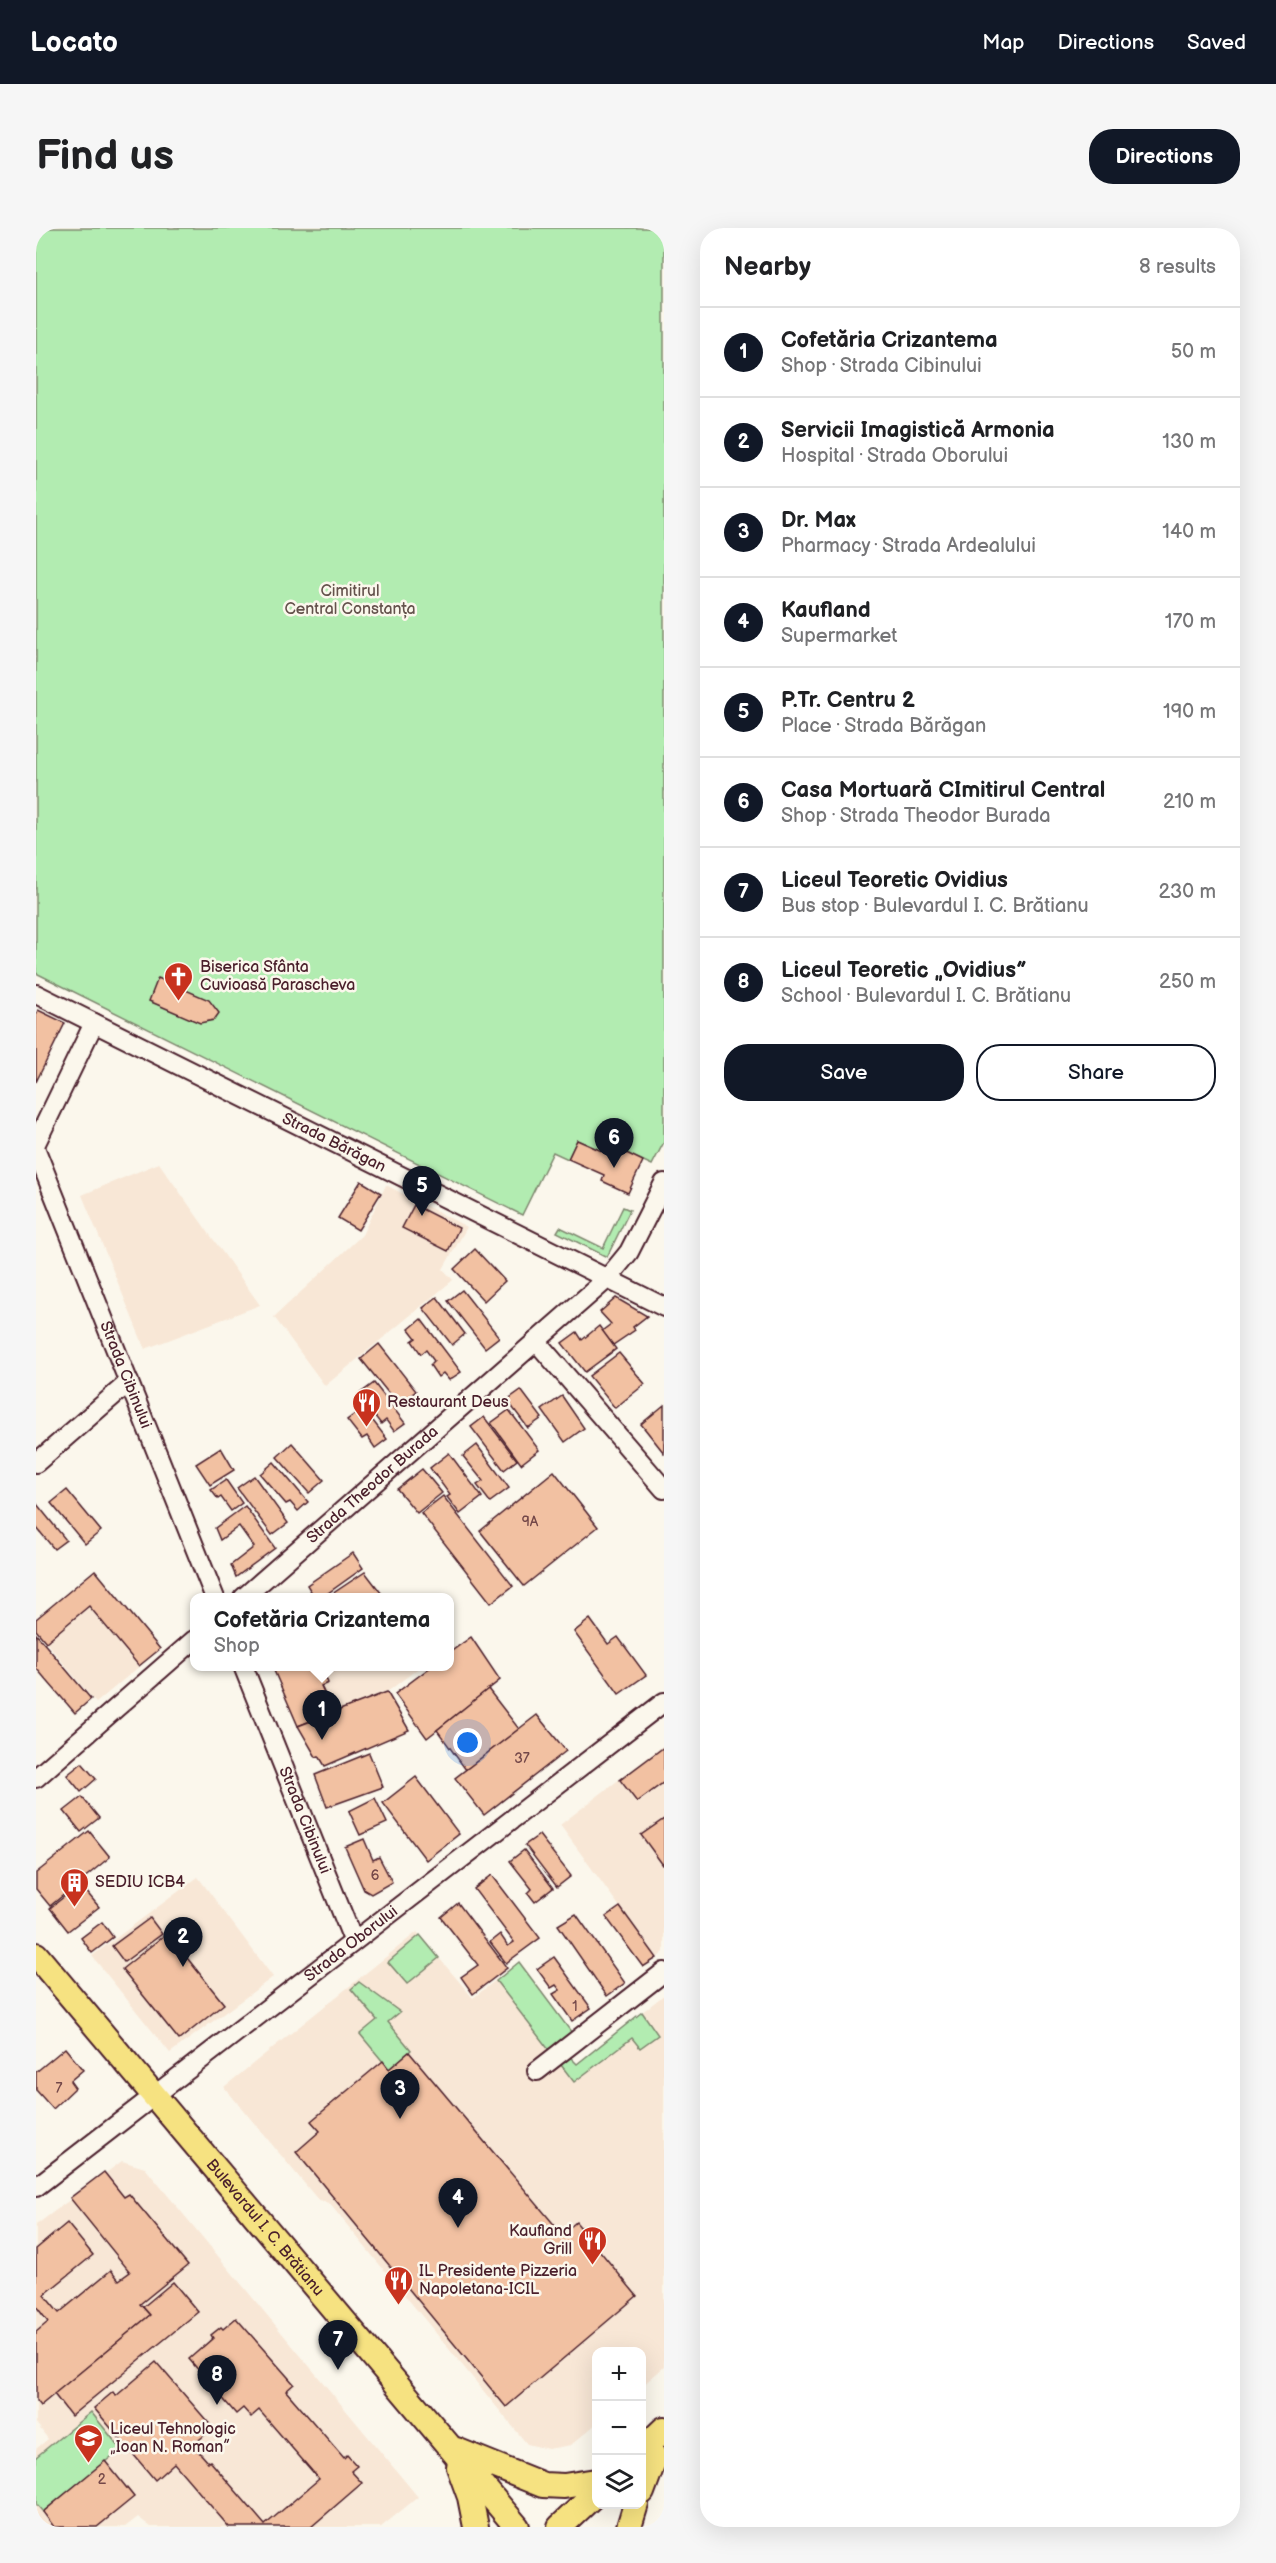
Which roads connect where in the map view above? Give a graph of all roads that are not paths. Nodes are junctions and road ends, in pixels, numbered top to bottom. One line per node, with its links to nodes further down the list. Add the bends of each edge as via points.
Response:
1 (36, 994): 2 (street, Strada Bărăgan)
2 (94, 1023): 3 (street); 6 (street, Strada Bărăgan)
3 (36, 1143)
4 (36, 1150): 9 (street, Strada Cibinului)
5 (664, 1182): 6 (street, Strada Theodor Burada, via 629,1252)
6 (607, 1279): 7 (street, Strada Bărăgan); 8 (street, Strada Theodor Burada)
7 (664, 1306)
8 (536, 1341): 11 (street); 13 (street, Strada Theodor Burada)
9 (129, 1382): 10 (street); 12 (street, Strada Cibinului)
10 (36, 1462)
11 (664, 1489)
12 (213, 1593)
13 (249, 1593)
14 (190, 1644): 17 (street)
15 (245, 1671): 18 (street, Strada Cibinului)
16 (664, 1702): 18 (street, Strada Oborului)
17 (36, 1778)
18 (353, 1940): 22 (street, Strada Oborului)
19 (36, 1955): 22 (main road, Bulevardul I. C. Brătianu)
20 (664, 1971): 21 (street)
21 (537, 2071)
22 (154, 2096): 23 (street, Strada Oborului); 25 (main road, Bulevardul I. C. Brătianu)
23 (36, 2187)
24 (664, 2429): 26 (main road)
25 (451, 2448): 28 (main road, via 543,2486); 32 (main road, via 470,2497); 33 (main road, Bulevardul I. C. Brătianu)
26 (651, 2457): 27 (main road)
27 (646, 2476)
28 (592, 2482)
29 (592, 2498): 34 (main road)
30 (603, 2509): 35 (main road)
31 (635, 2509): 36 (main road)
32 (476, 2527)
33 (517, 2527)
34 (560, 2527)
35 (584, 2527)
36 (629, 2527)

